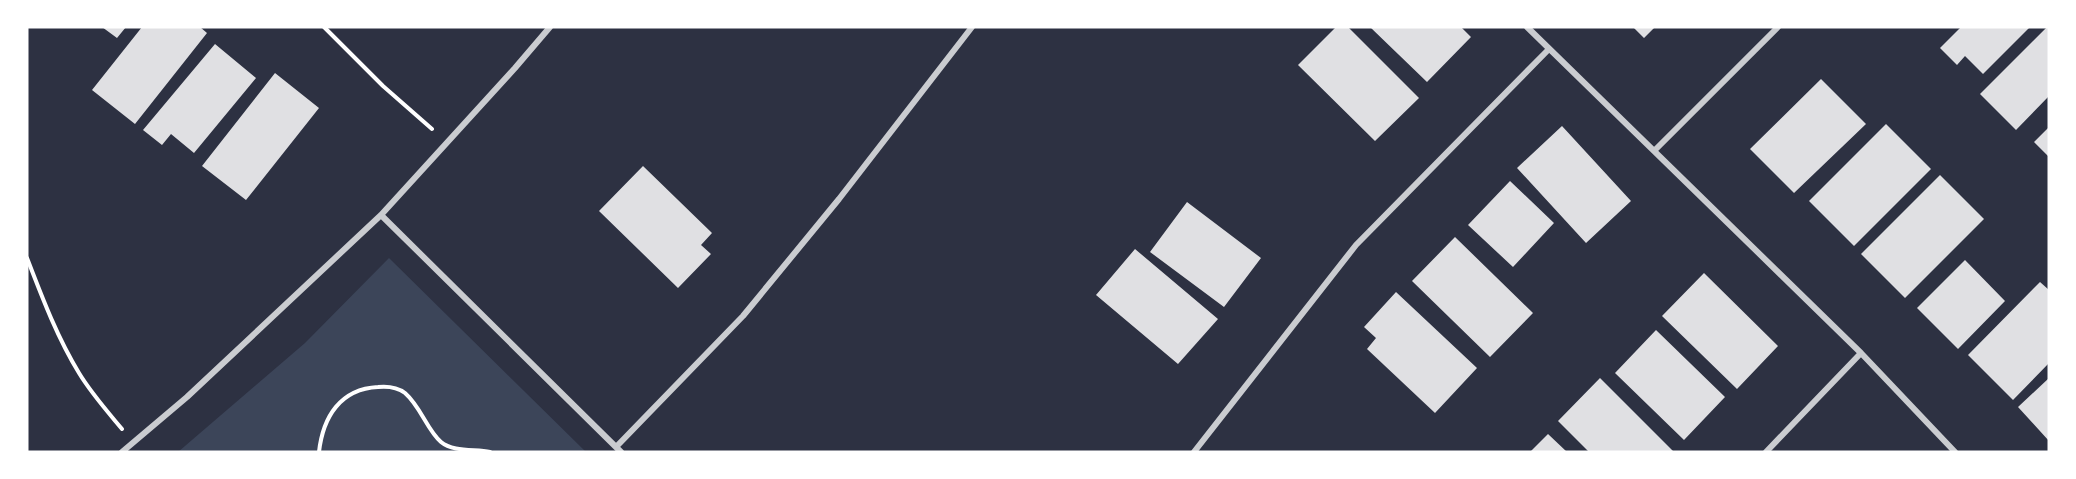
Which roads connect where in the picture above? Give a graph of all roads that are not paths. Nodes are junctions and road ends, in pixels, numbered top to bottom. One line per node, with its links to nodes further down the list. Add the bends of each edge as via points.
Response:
1 (550, 27): 7 (street)
2 (972, 27): 9 (street, via 743,315)
3 (1527, 27): 5 (street)
4 (1778, 27): 6 (street)
5 (1549, 49): 6 (street); 11 (street, via 1356,245)
6 (1654, 151): 8 (street)
7 (381, 215): 9 (street); 10 (street, via 187,397)
8 (1861, 353): 12 (street); 13 (street)
9 (619, 450)
10 (122, 452)
11 (1194, 452)
12 (1766, 452)
13 (1955, 452)

